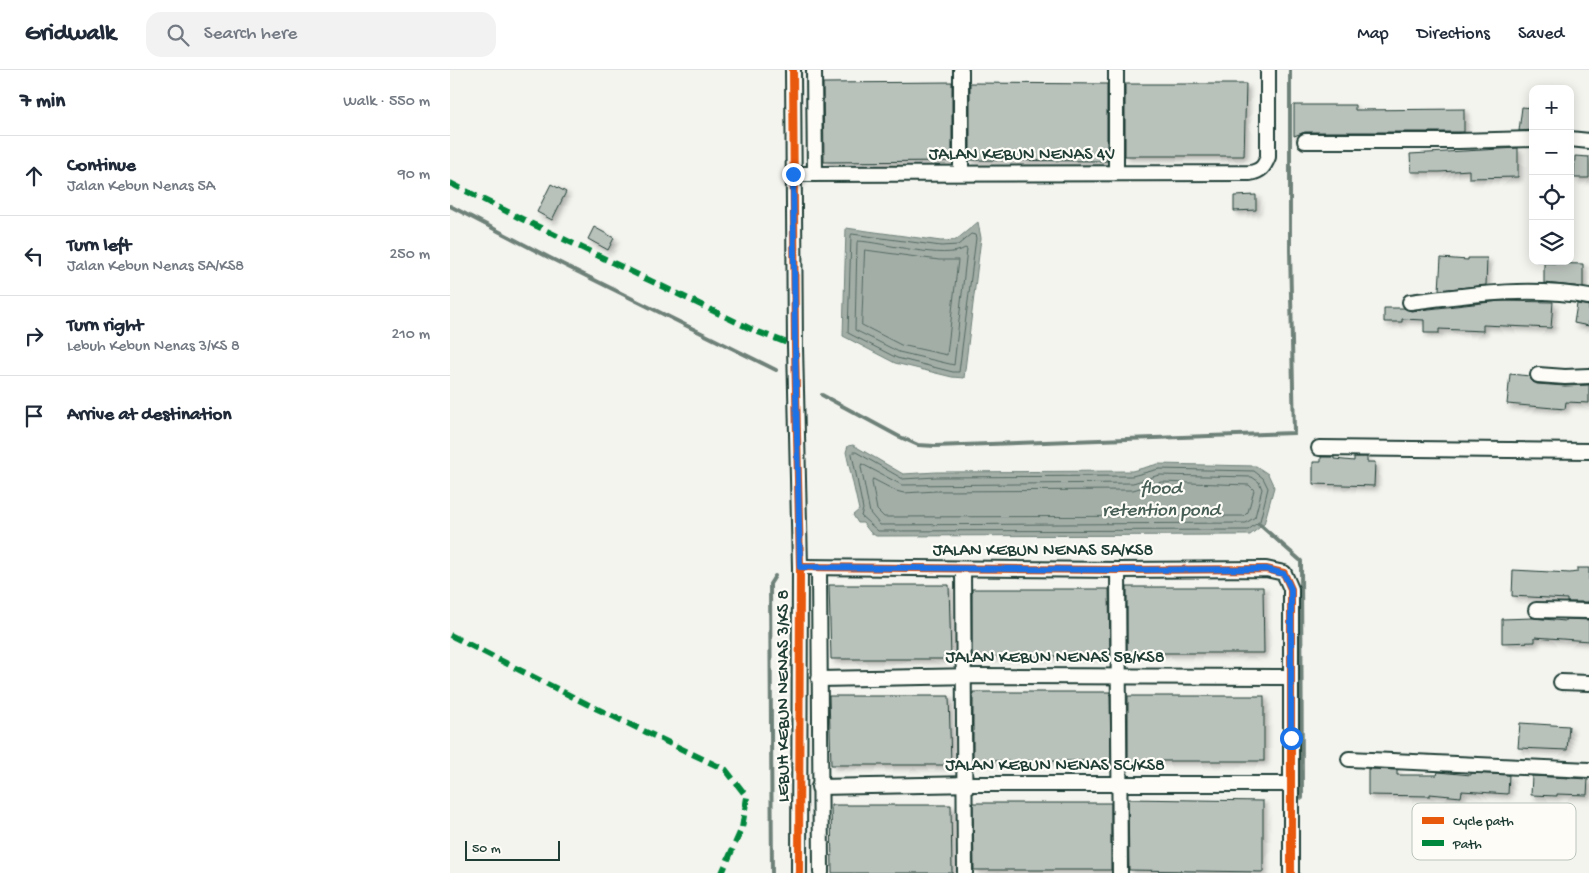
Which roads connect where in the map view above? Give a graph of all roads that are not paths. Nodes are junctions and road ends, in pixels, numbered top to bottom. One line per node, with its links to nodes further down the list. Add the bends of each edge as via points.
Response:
1 (793, 70): 12 (street, LEBUH KEBUN NENAS 3/KS 8)
2 (814, 70): 13 (street)
3 (961, 70): 10 (street)
4 (1116, 70): 11 (street)
5 (1268, 70): 11 (street, JALAN KEBUN NENAS 4V, via 1268,157 1258,171)
6 (1529, 139): 8 (street)
7 (1574, 139): 9 (street)
8 (1305, 141)
9 (1589, 141)
10 (962, 173): 11 (street, JALAN KEBUN NENAS 4V); 13 (street, JALAN KEBUN NENAS 4V)
11 (1116, 173)
12 (793, 174): 13 (street, JALAN KEBUN NENAS 4V); 20 (street, LEBUH KEBUN NENAS 3/KS 8)
13 (815, 174)
14 (1589, 297): 15 (street, via 1569,293 1494,293)
15 (1410, 302)
16 (1538, 375): 17 (street)
17 (1589, 376)
18 (1319, 448): 19 (street)
19 (1589, 450)
20 (800, 567): 21 (street, JALAN KEBUN NENAS 5A/KS8); 38 (street, LEBUH KEBUN NENAS 3/KS 8)
21 (819, 568): 22 (street, JALAN KEBUN NENAS 5A/KS8); 29 (street)
22 (964, 569): 23 (street, JALAN KEBUN NENAS 5A/KS8); 26 (street)
23 (1118, 570): 27 (street); 28 (street, JALAN KEBUN NENAS 5A/KS8, via 1266,569 1284,574 1291,589)
24 (1536, 610): 25 (street)
25 (1589, 611)
26 (964, 676): 27 (street, JALAN KEBUN NENAS 5B/KS8); 29 (street, JALAN KEBUN NENAS 5B/KS8); 35 (street)
27 (1119, 677): 28 (street, JALAN KEBUN NENAS 5B/KS8); 36 (street)
28 (1290, 677): 34 (street)
29 (819, 679): 37 (street)
30 (1561, 682): 31 (street)
31 (1589, 683)
32 (1349, 759): 33 (street)
33 (1589, 770)
34 (1290, 784): 36 (street, JALAN KEBUN NENAS 5C/KS8); 42 (street)
35 (965, 785): 36 (street, JALAN KEBUN NENAS 5C/KS8); 37 (street, JALAN KEBUN NENAS 5C/KS8); 40 (street)
36 (1120, 785): 41 (street)
37 (819, 787): 39 (street)
38 (799, 873)
39 (820, 873)
40 (965, 873)
41 (1120, 873)
42 (1291, 873)

